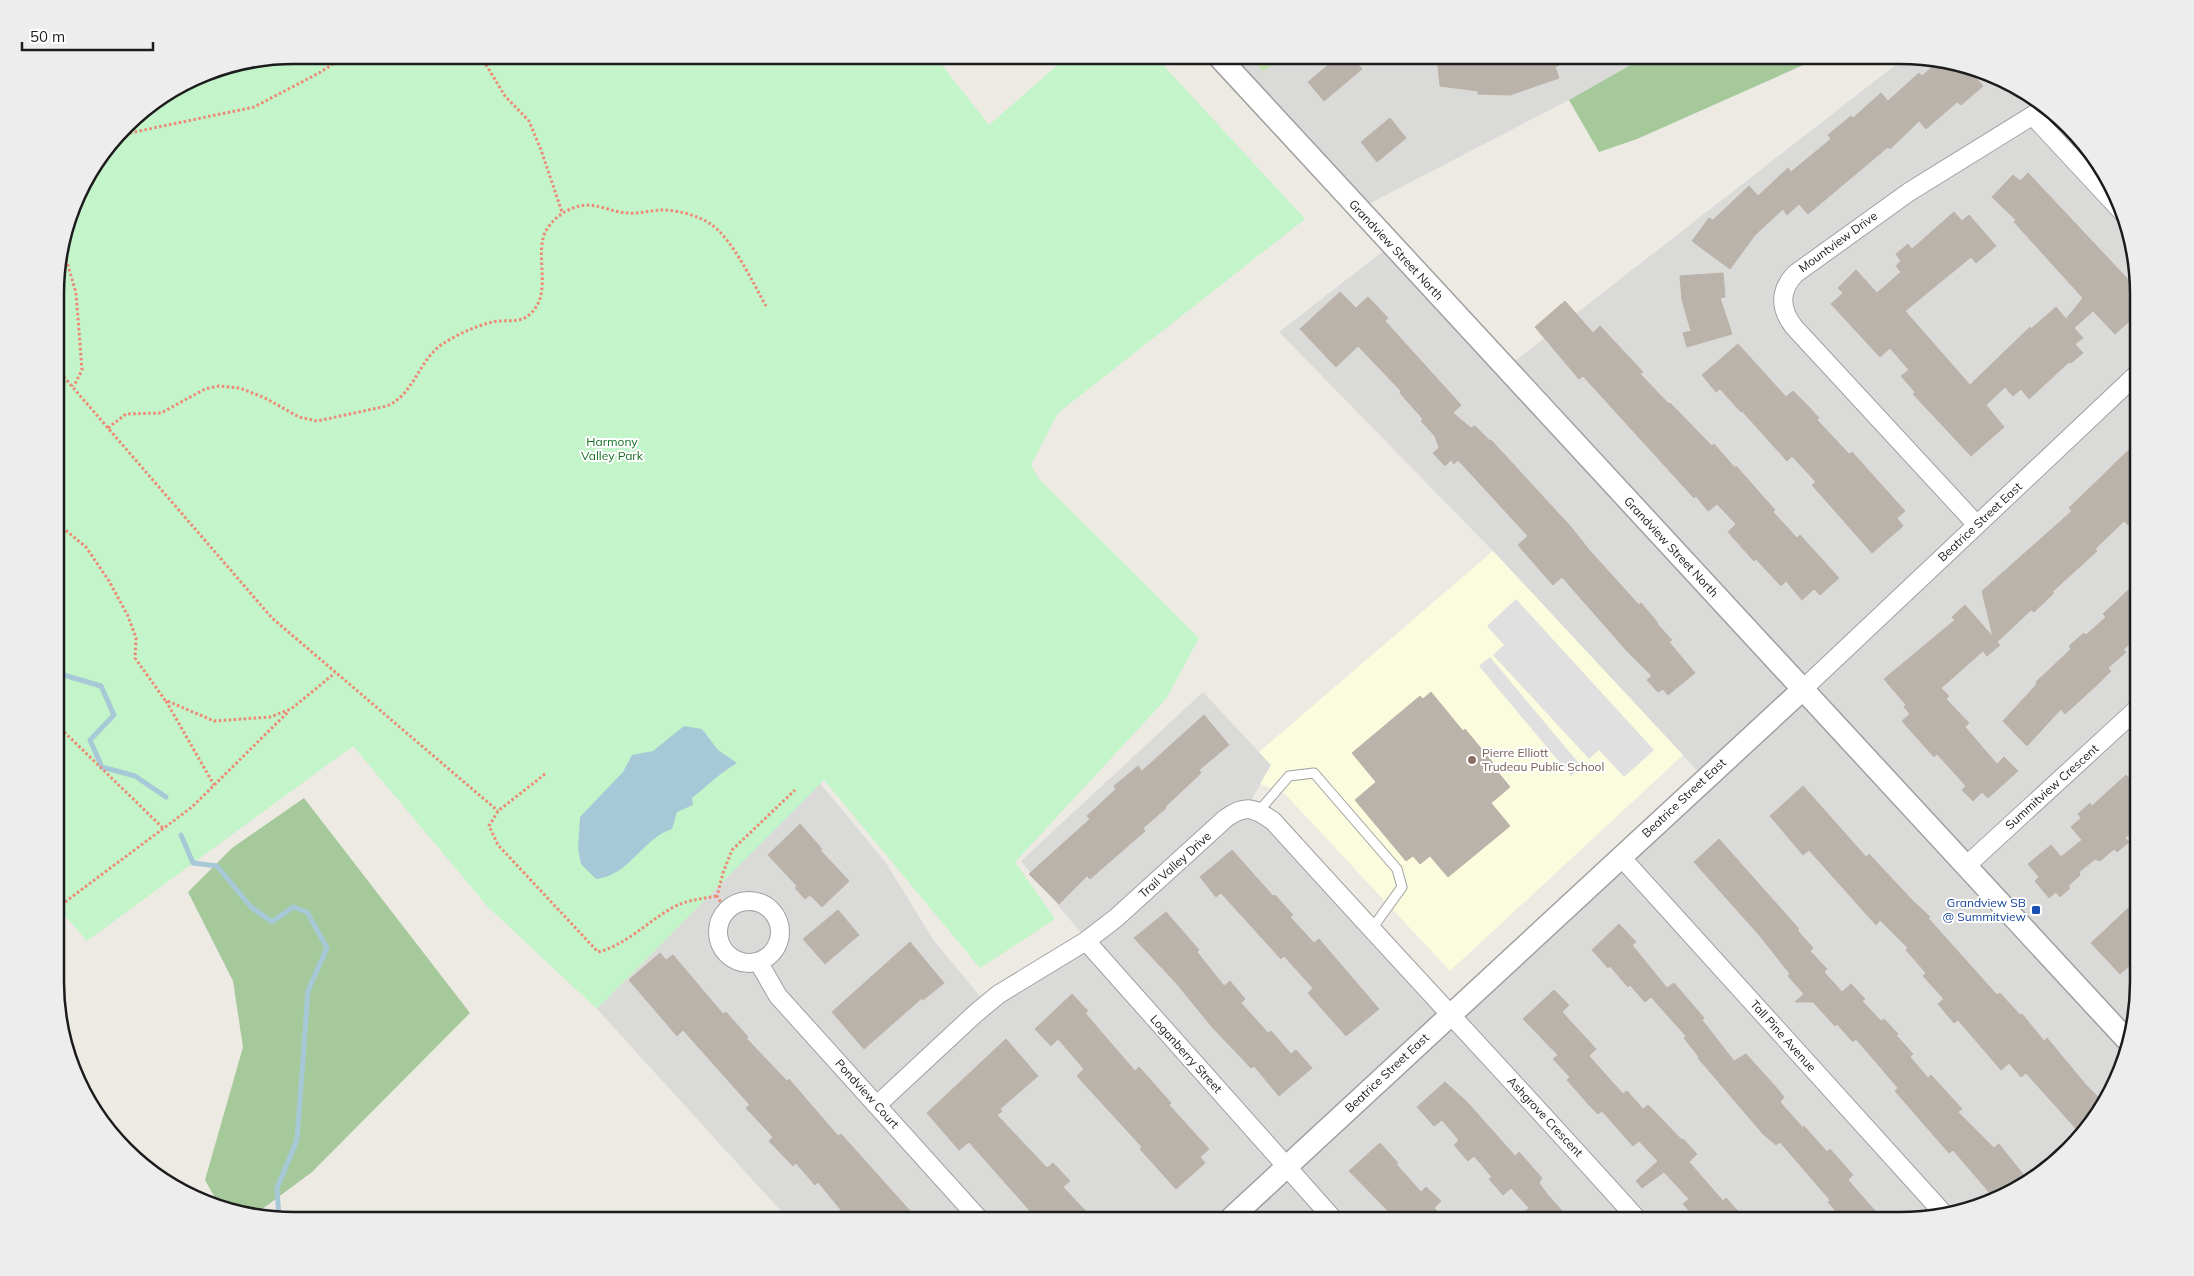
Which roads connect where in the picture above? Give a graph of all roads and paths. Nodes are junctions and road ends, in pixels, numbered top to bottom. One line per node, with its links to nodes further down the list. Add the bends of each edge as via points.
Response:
1 (334, 64): 5 (path, via 254,107)
2 (487, 64): 7 (path, via 505,96 529,121)
3 (1225, 64): 17 (street, Grandview Street North)
4 (2038, 112): 6 (street); 14 (street, Mountview Drive, via 1917,186 1802,269 1789,280 1782,299 1785,313 1794,327)
5 (129, 133)
6 (2108, 195)
7 (562, 212): 9 (path, via 583,205 628,213 664,210 711,223 724,234); 13 (path, via 546,230 542,242 540,299 530,315 520,320 494,321 440,346 426,360 398,402 317,421 299,418 240,388 219,386 205,389 161,413 126,414)
8 (66, 260): 12 (path, via 76,293 82,370)
9 (766, 306)
10 (64, 377): 12 (path)
11 (2130, 382): 14 (street, Beatrice Street East)
12 (72, 386): 13 (path)
13 (108, 428): 16 (path, via 272,618)
14 (1977, 525): 17 (street, Beatrice Street East)
15 (64, 529): 18 (path, via 86,547 109,581 136,638 135,658)
16 (335, 673): 19 (path); 25 (path)
17 (1802, 690): 28 (street, Beatrice Street East); 29 (street, Grandview Street North)
18 (165, 700): 19 (path, via 214,721 270,717); 23 (path)
19 (291, 709): 23 (path)
20 (2130, 715): 29 (street, Summitview Crescent)
21 (64, 732): 27 (path)
22 (545, 774): 25 (path)
23 (214, 785): 27 (path, via 192,807)
24 (795, 790): 31 (path, via 732,850 723,873)
25 (498, 811): 31 (path, via 489,826 498,845 598,952 612,948 686,902)
26 (1259, 811): 32 (street, via 1273,820); 32 (lane, via 1289,776 1314,773 1397,869 1402,887); 33 (street, Trail Valley Drive, via 1247,808 1226,818 1116,918)
27 (163, 828): 30 (path)
28 (1621, 857): 35 (street, Beatrice Street East); 39 (street, Tall Pine Avenue)
29 (1966, 866): 36 (street, Grandview Street North)
30 (64, 903)
31 (722, 903): 34 (street, via 718,930 724,951 739,961); 34 (street, via 752,900 763,903 779,919 780,938 776,948)
32 (1371, 930): 35 (street)
33 (1086, 941): 37 (street, Trail Valley Drive, via 999,994 968,1019); 38 (street, Loganberry Street)
34 (759, 963): 37 (street, Pondview Court, via 778,996)
35 (1450, 1016): 38 (street, Beatrice Street East); 43 (street, Ashgrove Crescent)
36 (2125, 1031)
37 (877, 1106): 40 (street, Pondview Court)
38 (1286, 1167): 41 (street, Beatrice Street East); 42 (street)
39 (1939, 1209)
40 (973, 1212)
41 (1238, 1212)
42 (1327, 1212)
43 (1631, 1212)

